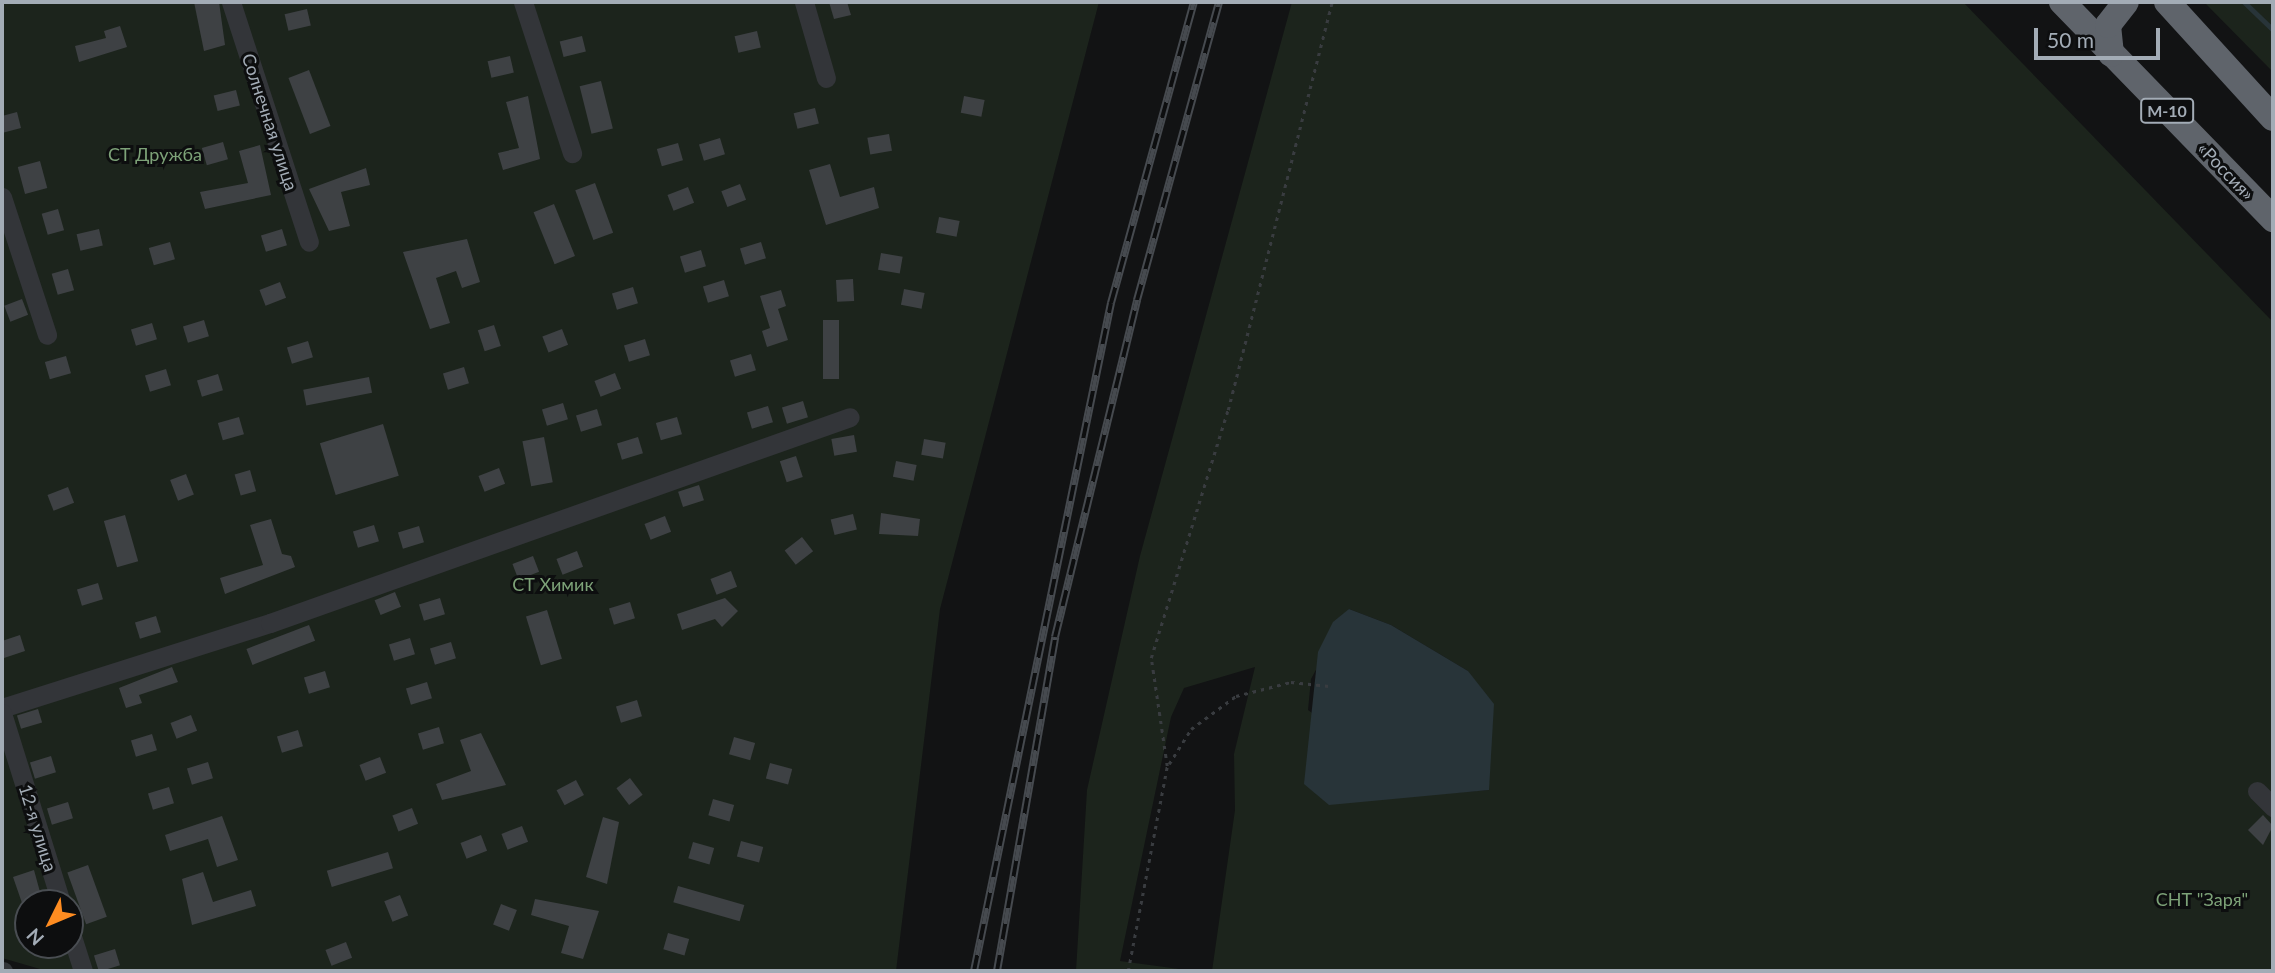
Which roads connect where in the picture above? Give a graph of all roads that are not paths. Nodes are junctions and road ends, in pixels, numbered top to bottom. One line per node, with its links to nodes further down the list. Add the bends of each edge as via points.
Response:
1 (232, 2): 13 (street, Солнечная улица)
2 (523, 2): 10 (street)
3 (804, 2): 8 (street)
4 (2062, 2): 7 (highway, «Россия» / М-10)
5 (2126, 2): 7 (highway, via 2108,25)
6 (2168, 3): 9 (highway)
7 (2111, 54): 12 (highway, «Россия» / М-10)
8 (826, 78)
9 (2273, 117)
10 (572, 153)
11 (2, 197): 14 (street)
12 (2273, 219)
13 (309, 242)
14 (47, 335)
15 (850, 418): 16 (street, via 270,623)
16 (2, 711): 19 (street, 12-я улица)
17 (2257, 791): 18 (street)
18 (2273, 807)
19 (57, 889)

